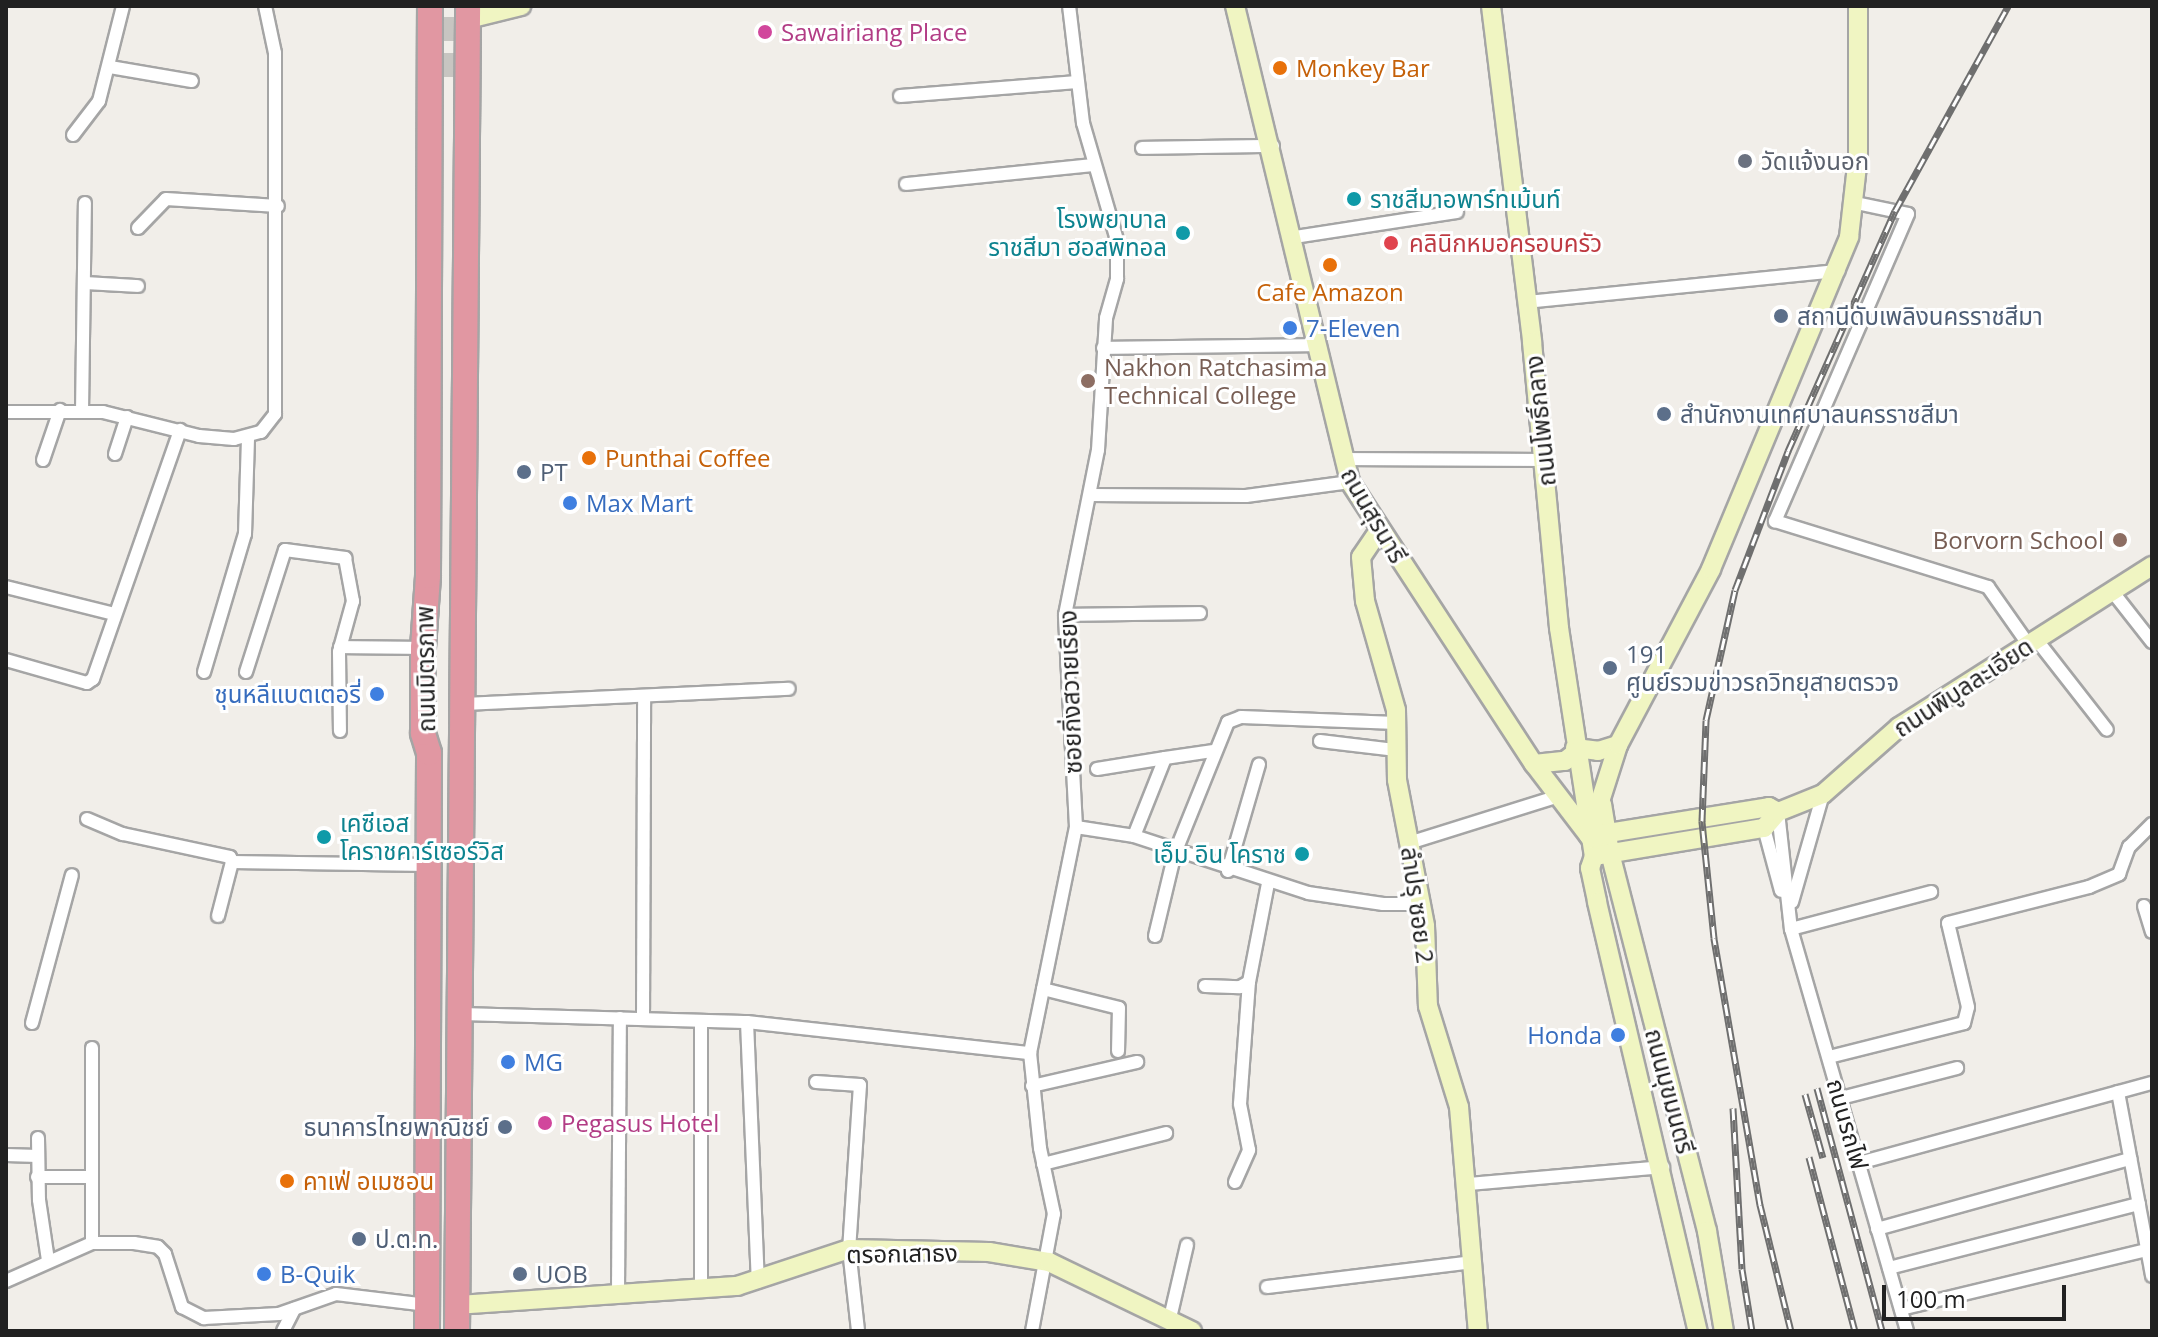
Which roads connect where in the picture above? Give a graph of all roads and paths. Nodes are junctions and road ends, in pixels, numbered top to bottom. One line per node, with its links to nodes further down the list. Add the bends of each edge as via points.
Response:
1 (123, 6): 10 (street)
2 (265, 6): 22 (street, via 275,53)
3 (430, 6): 55 (highway, ถนนมิตรภาพ, via 428,576)
4 (521, 6): 9 (main road)
5 (1069, 6): 13 (street, ซอยกิ่งสวายเรียง)
6 (1235, 6): 16 (main road, ถนนสุรนารี)
7 (1491, 6): 29 (main road, ถนนโพธิ์กลาง)
8 (1858, 6): 21 (main road)
9 (468, 12): 46 (highway, ถนนมิตรภาพ)
10 (110, 67): 12 (street); 15 (street, via 94,111)
11 (452, 77): 46 (highway, via 452,431)
12 (192, 81)
13 (1077, 82): 14 (street); 18 (street, ซอยกิ่งสวายเรียง)
14 (900, 96)
15 (73, 135)
16 (1273, 146): 17 (street); 25 (main road, ถนนสุรนารี)
17 (1142, 148)
18 (1092, 165): 19 (street); 31 (street, ซอยกิ่งสวายเรียง, via 1117,240 1117,279)
19 (906, 184)
20 (85, 203): 27 (street)
21 (1856, 203): 26 (main road); 52 (street, via 1908,214 1775,521 1988,587)
22 (278, 206): 24 (street, via 166,199); 37 (street, via 275,414 261,432)
23 (1457, 212): 25 (street)
24 (138, 228)
25 (1295, 237): 30 (main road, ถนนสุรนารี)
26 (1838, 271): 29 (street); 66 (main road, via 1711,569)
27 (87, 283): 28 (street); 34 (street)
28 (138, 286)
29 (1526, 302): 41 (main road, ถนนโพธิ์กลาง)
30 (1318, 345): 31 (street); 39 (main road, ถนนสุรนารี)
31 (1103, 348): 43 (street, ซอยกิ่งสวายเรียง, via 1098,450)
32 (60, 410): 33 (street); 34 (street); 40 (street)
33 (6, 412)
34 (82, 412): 35 (street)
35 (127, 417): 36 (street); 38 (street)
36 (180, 430): 37 (street, via 226,439); 50 (street)
37 (248, 436): 57 (street, via 245,534)
38 (115, 454)
39 (1342, 459): 41 (street); 42 (main road, ถนนสุรนารี)
40 (43, 460)
41 (1544, 460): 68 (main road, ถนนโพธิ์กลาง)
42 (1350, 482): 43 (street, via 1246,496); 44 (main road, ถนนสุรนารี)
43 (1090, 495): 51 (street, ซอยกิ่งสวายเรียง)
44 (1378, 532): 62 (main road, ลำปรุ ซอย 2, via 1361,557 1365,601); 72 (main road, ถนนสุรนารี)
45 (2152, 566): 48 (main road, ถนนพิบูลละเอียด)
46 (467, 579): 61 (highway, ถนนมิตรภาพ)
47 (6, 587): 50 (street)
48 (2112, 591): 52 (main road, ถนนพิบูลละเอียด); 53 (street)
49 (1200, 613): 51 (street)
50 (114, 614): 56 (street, via 90,682)
51 (1065, 615): 79 (street, ซอยกิ่งสวายเรียง)
52 (2032, 641): 63 (street); 74 (main road, ถนนพิบูลละเอียด, via 1899,727)
53 (2152, 642)
54 (340, 647): 55 (street); 58 (street, via 352,620 350,562 288,548 280,556); 64 (street)
55 (423, 648): 87 (highway, ถนนมิตรภาพ)
56 (6, 660)
57 (204, 672)
58 (246, 672)
59 (789, 689): 60 (street)
60 (644, 697): 61 (street); 103 (street)
61 (465, 704): 101 (highway, ถนนมิตรภาพ)
62 (1397, 723): 67 (main road, ลำปรุ ซอย 2); 69 (street, via 1241,717 1228,722)
63 (2107, 730)
64 (340, 731)
65 (1320, 741): 67 (street)
66 (1618, 745): 68 (main road); 81 (main road, via 1602,787)
67 (1396, 750): 83 (main road, ลำปรุ ซอย 2)
68 (1576, 750): 72 (main road, via 1565,761); 81 (main road, ถนนโพธิ์กลาง)
69 (1213, 751): 70 (street); 84 (street)
70 (1165, 758): 73 (street); 82 (street)
71 (1259, 764): 88 (street)
72 (1534, 764): 75 (main road, ถนนสุรนารี)
73 (1097, 769)
74 (1823, 794): 76 (main road, ถนนพิบูลละเอียด); 95 (street)
75 (1559, 796): 81 (main road, ถนนสุรนารี); 83 (street)
76 (1778, 812): 80 (main road, ถนนพิบูลละเอียด); 81 (main road, ถนนพิบูลละเอียด, via 1769,807); 95 (street, ถนนรถไฟ)
77 (87, 819): 86 (street, via 123,834 230,857)
78 (2152, 824): 110 (street, via 2129,847 2119,874 2089,887 1948,923 1968,1007 1964,1023)
79 (1076, 827): 82 (street); 100 (street, ซอยกิ่งสวายเรียง)
80 (1764, 828): 85 (main road); 95 (street, ถนนรถไฟ)
81 (1598, 835): 85 (main road, ถนนโพธิ์กลาง)
82 (1134, 836): 84 (street)
83 (1409, 843): 92 (main road, ลำปรุ ซอย 2)
84 (1175, 853): 88 (street); 97 (street)
85 (1602, 854): 125 (main road, ถนนมุขมนตรี, via 1590,868); 132 (main road, ถนนมุขมนตรี)
86 (232, 862): 87 (street); 94 (street)
87 (428, 865): 148 (highway, ถนนมิตรภาพ)
88 (1228, 871): 90 (street)
89 (72, 875): 106 (street)
90 (1268, 883): 92 (street, via 1341,899); 98 (street)
91 (1931, 892): 95 (street)
92 (1421, 904): 129 (main road, ลำปรุ ซอย 2, via 1428,1006 1459,1107)
93 (2144, 906): 96 (street)
94 (218, 916)
95 (1790, 923): 110 (street, ถนนรถไฟ)
96 (2152, 932)
97 (1155, 936)
98 (1249, 982): 99 (street, via 1240,987); 128 (street, via 1240,1104 1249,1150)
99 (1205, 986)
100 (1043, 989): 108 (street, via 1119,1008); 109 (street, ซอยกิ่งสวายเรียง)
101 (458, 1014): 102 (street); 149 (highway, ถนนมิตรภาพ)
102 (620, 1018): 103 (street); 147 (street)
103 (643, 1019): 104 (street)
104 (701, 1021): 105 (street); 146 (street)
105 (747, 1022): 109 (street); 144 (street)
106 (32, 1023)
107 (92, 1048): 127 (street)
108 (1118, 1051)
109 (1030, 1053): 115 (street, ซอยกิ่งสวายเรียง)
110 (1829, 1057): 117 (street, ถนนรถไฟ)
111 (1137, 1062): 115 (street)
112 (1957, 1068): 117 (street)
113 (816, 1082): 136 (street, via 860,1085)
114 (2152, 1083): 116 (street)
115 (1032, 1086): 124 (street, ซอยกิ่งสวายเรียง)
116 (2118, 1092): 122 (street); 123 (street)
117 (1841, 1098): 123 (street, ถนนรถไฟ)
118 (1166, 1133): 124 (street)
119 (38, 1138): 121 (street)
120 (6, 1155): 121 (street)
121 (38, 1156): 126 (street)
122 (2130, 1159): 130 (street); 131 (street)
123 (1859, 1163): 131 (street, ถนนรถไฟ)
124 (1043, 1164): 139 (street, ซอยกิ่งสวายเรียง, via 1054,1199)
125 (1663, 1167): 129 (street); 133 (main road, ถนนมุขมนตรี)
126 (37, 1177): 127 (street); 138 (street)
127 (92, 1177): 134 (street)
128 (1235, 1182)
129 (1469, 1184): 140 (main road, ลำปรุ ซอย 2)
130 (2139, 1204): 137 (street); 141 (street)
131 (1877, 1229): 141 (street, ถนนรถไฟ)
132 (1707, 1231): 133 (main road); 161 (main road, ถนนมุขมนตรี)
133 (1678, 1236): 160 (main road, ถนนมุขมนตรี)
134 (92, 1243): 138 (street); 150 (street, via 158,1247 182,1307 204,1318)
135 (1187, 1245): 152 (street)
136 (849, 1249): 139 (main road, ตรอกเสาธง, via 989,1252); 144 (main road, ตรอกเสาธง); 156 (street)
137 (2147, 1250): 142 (street); 151 (street)
138 (48, 1260): 143 (street)
139 (1049, 1262): 152 (main road, ตรอกเสาธง); 157 (street, ซอยกิ่งสวายเรียง)
140 (1473, 1262): 145 (street); 159 (main road, ลำปรุ ซอย 2)
141 (1889, 1268): 151 (street, ถนนรถไฟ)
142 (2152, 1276)
143 (6, 1281)
144 (758, 1282): 146 (main road, ตรอกเสาธง)
145 (1267, 1287)
146 (701, 1288): 147 (main road, ตรอกเสาธง)
147 (618, 1291): 149 (main road, ตรอกเสาธง)
148 (427, 1305): 149 (highway); 150 (street, via 336,1294); 154 (highway, ถนนมิตรภาพ)
149 (457, 1305): 155 (highway, ถนนมิตรภาพ)
150 (294, 1309): 153 (street)
151 (1901, 1309): 162 (street, ถนนรถไฟ)
152 (1170, 1318): 158 (main road, ตรอกเสาธง)
153 (283, 1331)
154 (427, 1331)
155 (457, 1331)
156 (858, 1331)
157 (1032, 1331)
158 (1192, 1331)
159 (1478, 1331)
160 (1698, 1331)
161 (1724, 1331)
162 (1907, 1331)

